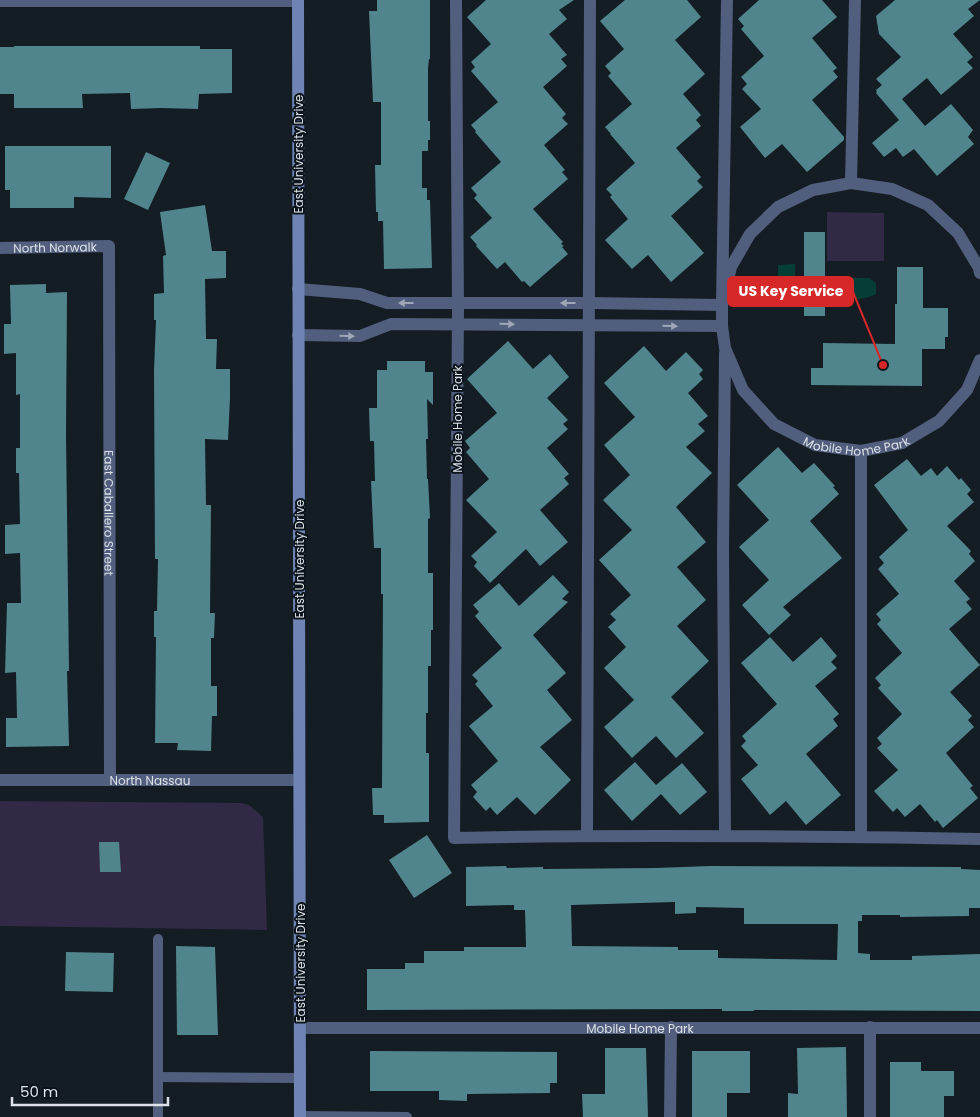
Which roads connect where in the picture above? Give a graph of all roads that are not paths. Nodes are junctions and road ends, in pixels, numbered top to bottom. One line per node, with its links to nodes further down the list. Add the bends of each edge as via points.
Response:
1 (456, 0): 13 (street, Mobile Home Park)
2 (590, 0): 14 (street)
3 (727, 0): 15 (street)
4 (855, 0): 8 (street)
5 (0, 1): 6 (street)
6 (109, 1): 7 (street)
7 (298, 1): 12 (main road, East University Drive)
8 (851, 183): 11 (street, Mobile Home Park, via 892,189 928,206 958,233); 15 (street, Mobile Home Park, via 813,190 778,207 750,234 731,267)
9 (109, 246): 10 (street, North Norwalk); 24 (street, East Caballero Street)
10 (0, 248)
11 (980, 273)
12 (298, 289): 13 (street, one-way to 12, via 387,303 360,294); 19 (main road, East University Drive)
13 (457, 303): 14 (street, one-way to 13); 16 (street, Mobile Home Park)
14 (590, 303): 15 (street); 17 (street)
15 (722, 305): 18 (street, Mobile Home Park)
16 (457, 324): 17 (street, one-way to 17); 19 (street, one-way to 16, via 360,336 391,324); 26 (street, Mobile Home Park, via 454,838)
17 (590, 325): 18 (street, one-way to 18); 26 (street)
18 (722, 326): 20 (street, Mobile Home Park)
19 (298, 335): 25 (main road, East University Drive)
20 (725, 348): 22 (street, Mobile Home Park, via 743,390 774,424 815,445); 27 (street)
21 (980, 360): 22 (street, Mobile Home Park, via 967,390 939,421 902,442)
22 (861, 451): 28 (street)
23 (0, 780): 24 (street, North Nassau)
24 (110, 780): 25 (street, North Nassau)
25 (299, 780): 33 (main road, East University Drive)
26 (587, 835): 27 (street)
27 (725, 835): 28 (street)
28 (861, 837): 29 (street)
29 (980, 839)
30 (158, 939): 35 (lane)
31 (870, 1026): 32 (street, Mobile Home Park); 34 (street, Mobile Home Park); 41 (street)
32 (671, 1027): 33 (street, Mobile Home Park); 40 (street)
33 (300, 1028): 36 (main road, East University Drive)
34 (980, 1028)
35 (159, 1078): 36 (lane); 38 (lane)
36 (300, 1078): 37 (main road, East University Drive)
37 (300, 1116): 39 (lane)
38 (158, 1117)
39 (407, 1117)
40 (670, 1117)
41 (870, 1117)

